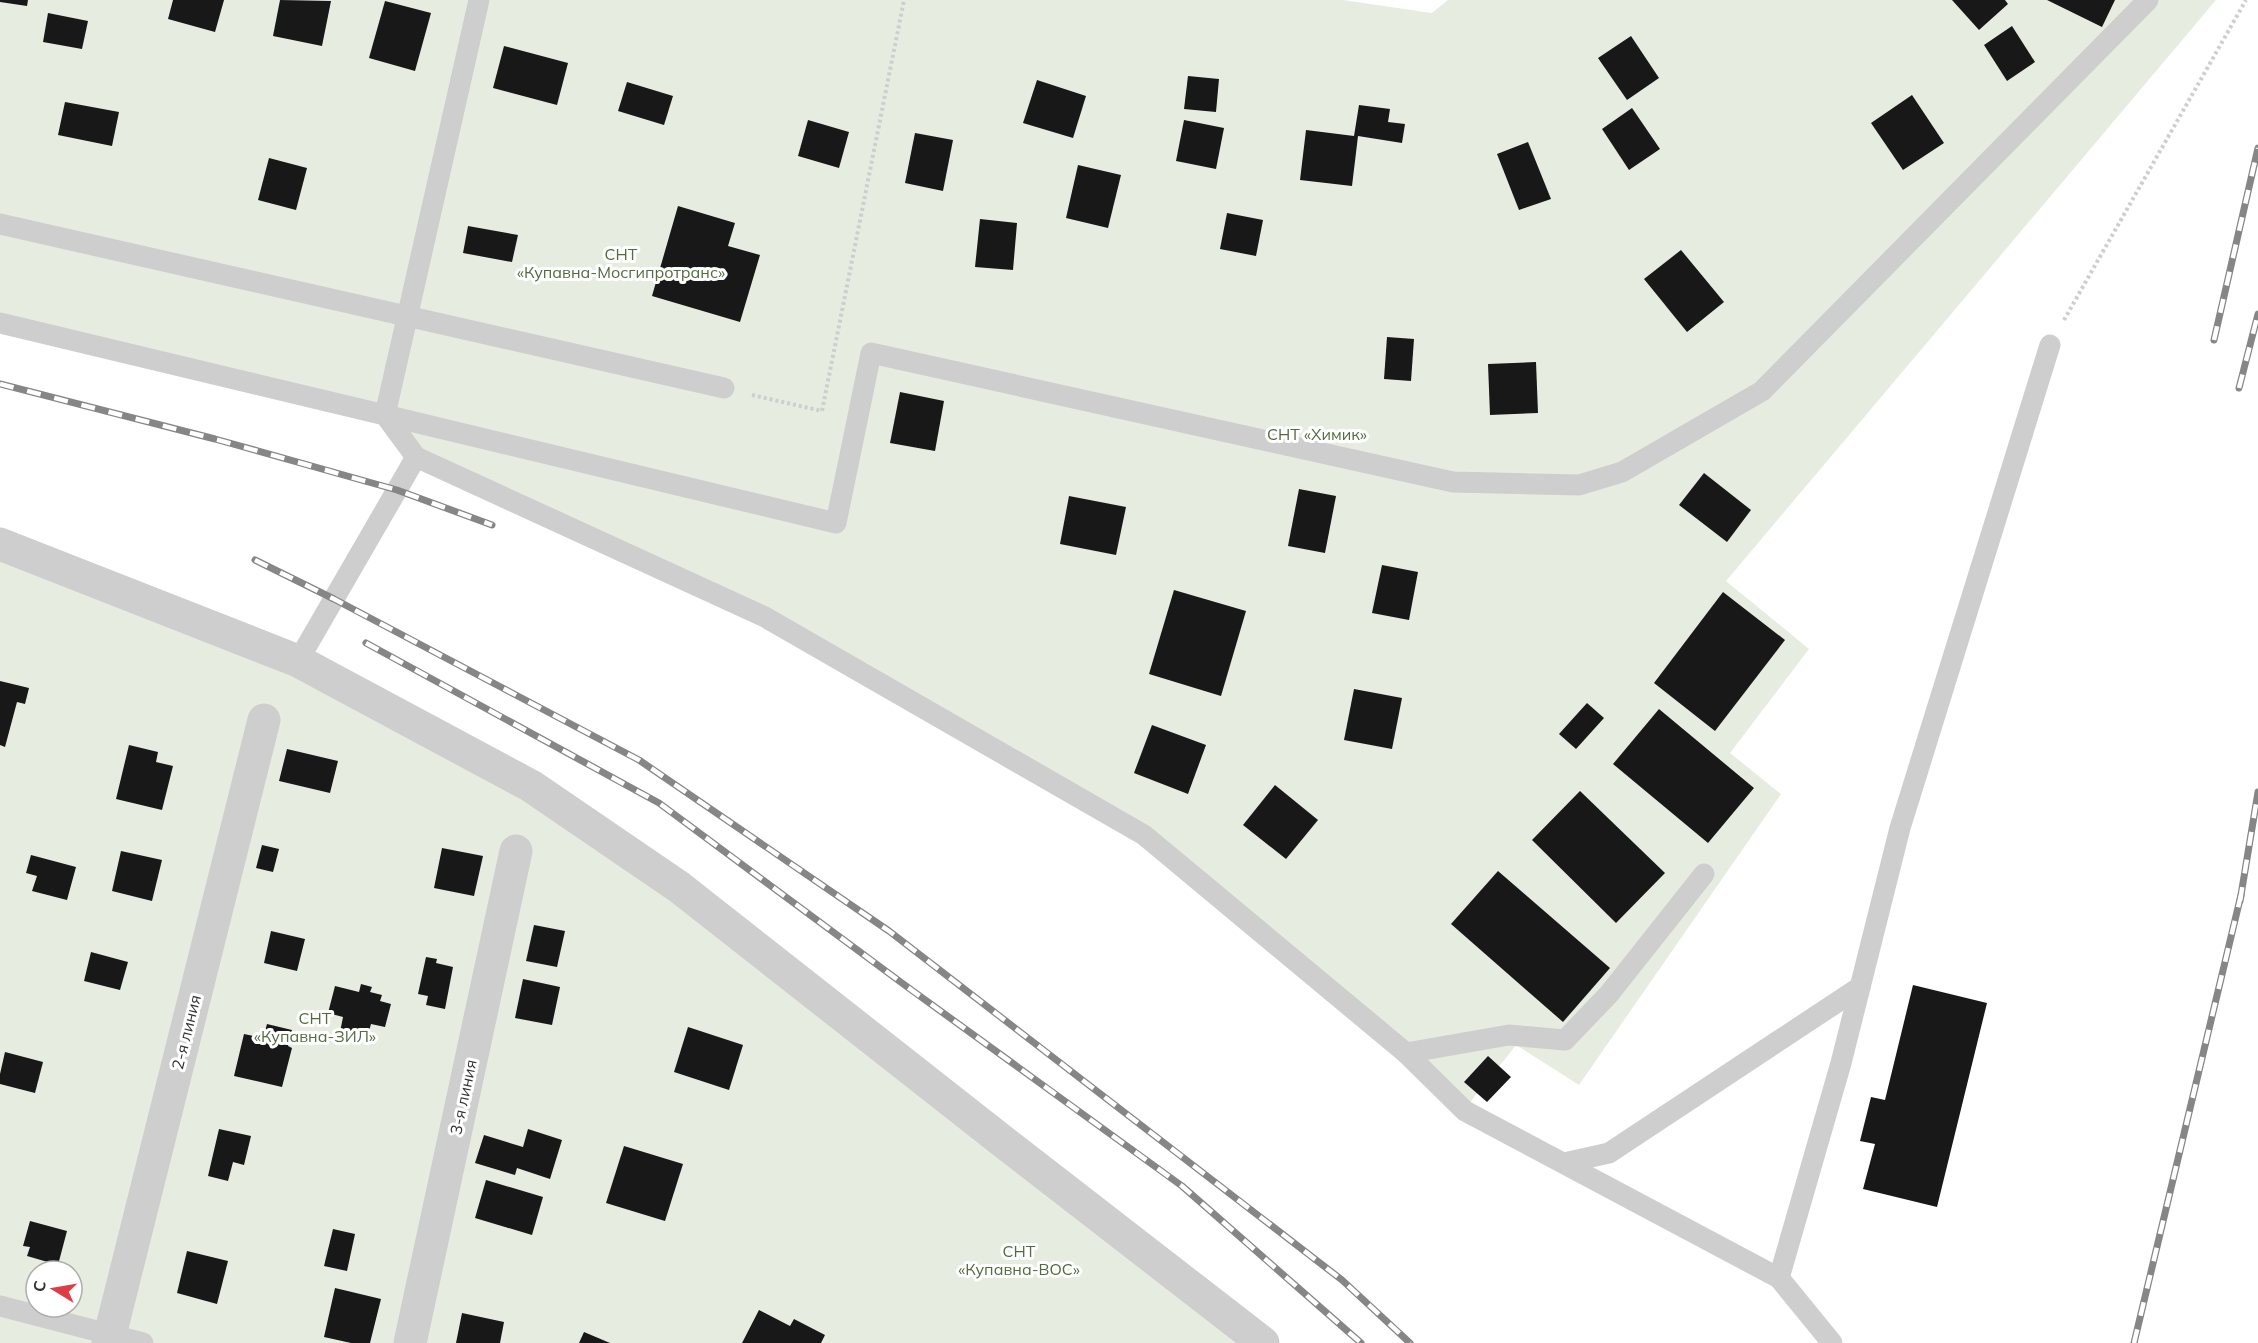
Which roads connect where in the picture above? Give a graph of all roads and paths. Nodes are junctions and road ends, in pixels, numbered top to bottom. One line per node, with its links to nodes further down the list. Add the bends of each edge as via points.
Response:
1 (479, 0): 6 (lane)
2 (904, 0): 9 (path, via 822,411)
3 (2148, 0): 10 (lane, via 1762,391 1622,472 1579,485 1453,482 870,353 836,523)
4 (2246, 0): 8 (path)
5 (0, 224): 6 (lane)
6 (408, 315): 9 (lane); 10 (lane)
7 (0, 324): 10 (lane)
8 (2050, 345): 17 (lane, via 1900,828)
9 (724, 388)
10 (385, 415): 11 (lane)
11 (416, 457): 13 (lane); 18 (lane, via 765,617 1144,835)
12 (0, 544): 13 (street)
13 (298, 661): 25 (street, via 531,786 679,887)
14 (264, 720): 22 (street, 2-я линия)
15 (516, 850): 24 (street, 3-я линия)
16 (1704, 874): 18 (lane, via 1609,994 1565,1040 1509,1035)
17 (1860, 987): 19 (lane, via 1609,1153); 20 (lane)
18 (1406, 1053): 19 (lane, via 1465,1111)
19 (1564, 1163): 20 (lane)
20 (1779, 1278): 26 (lane)
21 (0, 1306): 22 (lane)
22 (109, 1339): 23 (lane)
23 (143, 1343)
24 (410, 1343)
25 (1263, 1343)
26 (1832, 1343)

